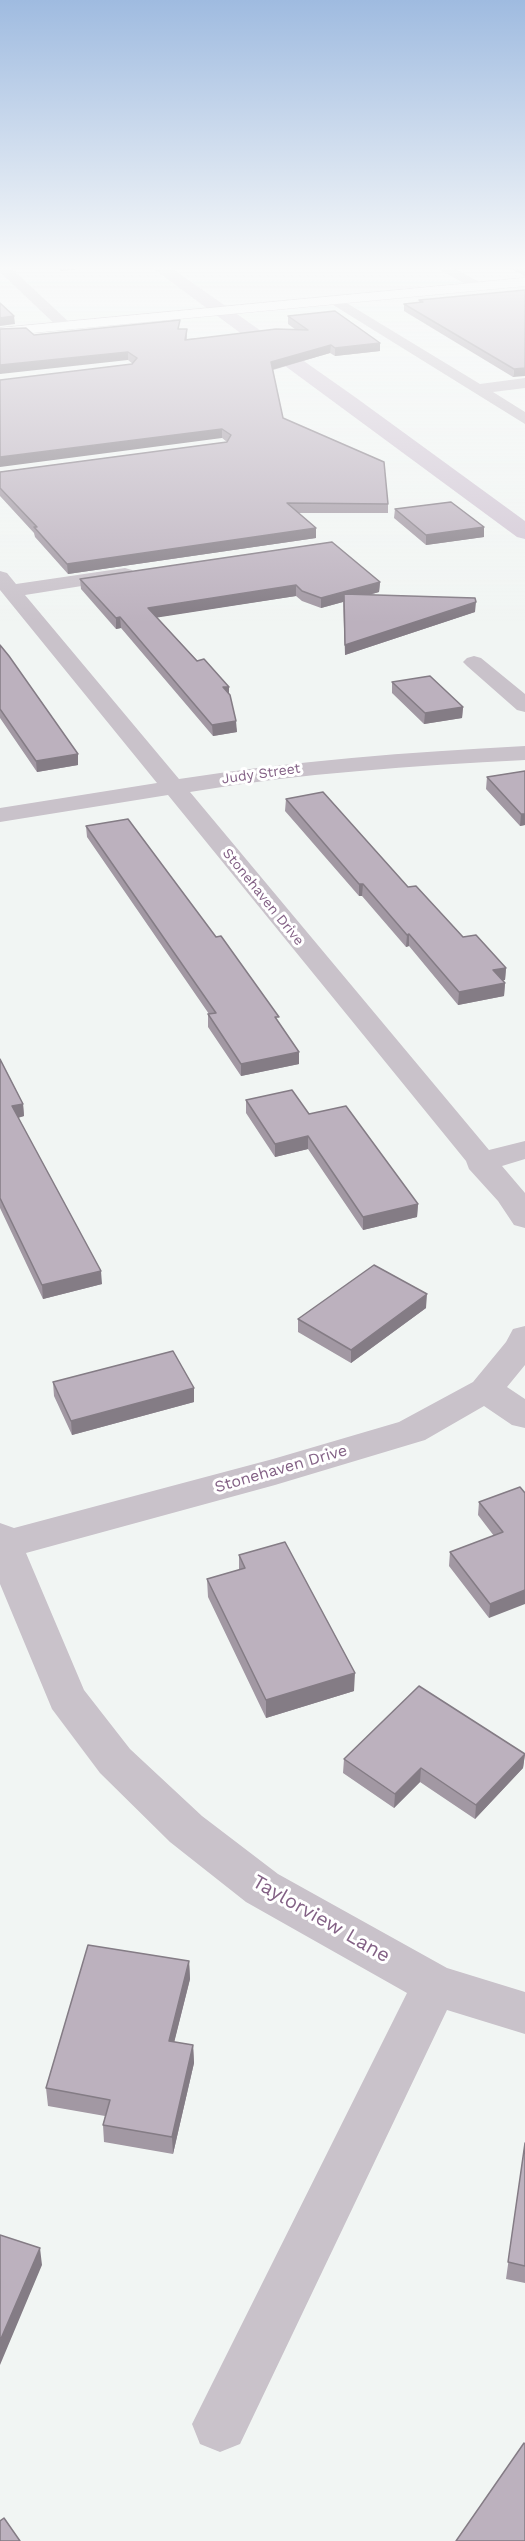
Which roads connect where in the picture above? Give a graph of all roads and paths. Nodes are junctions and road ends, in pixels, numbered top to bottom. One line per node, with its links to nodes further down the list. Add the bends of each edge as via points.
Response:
1 (472, 386): 3 (street)
2 (504, 386): 3 (street)
3 (477, 389): 4 (street)
4 (525, 419)
5 (143, 572): 6 (street)
6 (6, 584): 10 (street, Stonehaven Drive)
7 (474, 662): 8 (street)
8 (525, 705)
9 (525, 753): 10 (street, Judy Street, via 393,759 267,772)
10 (173, 787): 11 (street, Judy Street); 13 (street, Stonehaven Drive)
11 (0, 815)
12 (525, 1150): 13 (street)
13 (480, 1162): 14 (street, Stonehaven Drive)
14 (525, 1218)
15 (525, 1337): 16 (street, Stonehaven Drive, via 522,1346)
16 (484, 1390): 17 (street); 18 (street, Stonehaven Drive, via 412,1431 275,1472)
17 (525, 1416)
18 (2, 1541): 19 (street, Taylorview Lane, via 67,1698 115,1761 186,1828 262,1888)
19 (435, 1984): 20 (street, Taylorview Lane); 21 (street)
20 (525, 2013)
21 (220, 2424)

